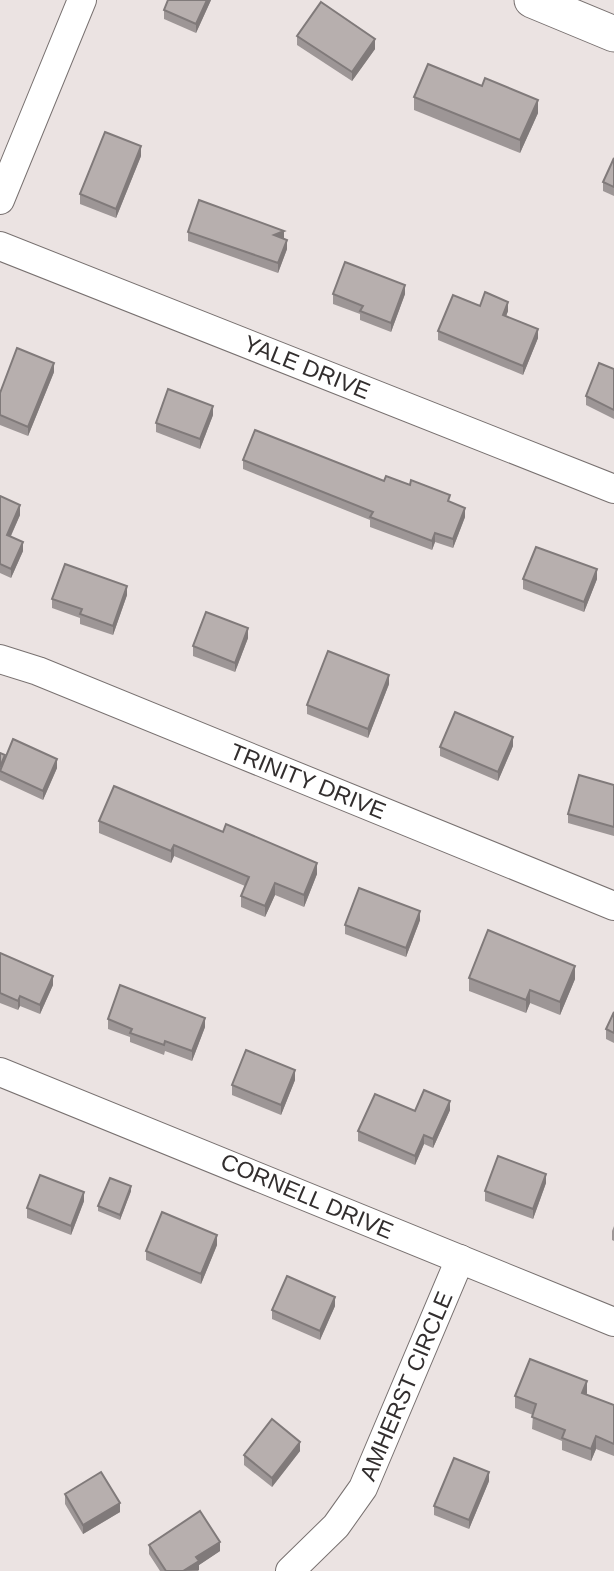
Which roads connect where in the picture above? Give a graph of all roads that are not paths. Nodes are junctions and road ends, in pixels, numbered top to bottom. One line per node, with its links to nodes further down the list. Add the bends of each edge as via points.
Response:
1 (82, 0): 4 (street)
2 (532, 0): 3 (street)
3 (614, 34)
4 (0, 200)
5 (0, 246): 6 (street, YALE DRIVE)
6 (614, 489)
7 (0, 659): 8 (street, TRINITY DRIVE)
8 (614, 906)
9 (0, 1072): 10 (street, CORNELL DRIVE)
10 (460, 1259): 11 (street, CORNELL DRIVE); 12 (street, AMHERST CIRCLE, via 363,1488 336,1526)
11 (614, 1322)
12 (290, 1571)

